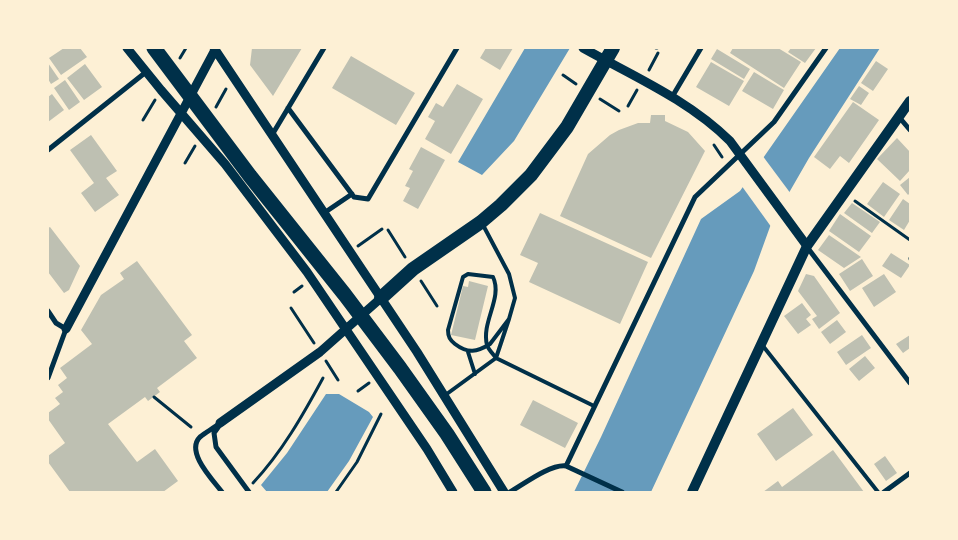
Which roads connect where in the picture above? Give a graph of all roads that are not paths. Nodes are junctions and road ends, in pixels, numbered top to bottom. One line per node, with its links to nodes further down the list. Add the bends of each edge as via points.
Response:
1 (127, 48): 11 (street)
2 (154, 48): 45 (highway, via 400,368)
3 (215, 48): 15 (street); 18 (street)
4 (324, 48): 14 (street)
5 (457, 48): 21 (street, via 368,199)
6 (583, 48): 10 (street)
7 (613, 48): 10 (highway)
8 (700, 48): 12 (street)
9 (826, 48): 20 (street, via 774,122)
10 (606, 60): 12 (street); 23 (highway, via 567,127 531,175)
11 (146, 72): 15 (street); 19 (street)
12 (672, 97): 20 (street, via 717,128)
13 (910, 101): 16 (main road)
14 (288, 108): 18 (street); 21 (street)
15 (181, 113): 28 (street); 29 (street, via 255,202 308,272)
16 (899, 117): 17 (street); 24 (main road)
17 (910, 130)
18 (272, 135): 22 (street)
19 (48, 150)
20 (740, 155): 24 (street); 38 (street, via 695,197)
21 (352, 194): 22 (street)
22 (324, 213): 25 (street)
23 (481, 222): 25 (highway, via 413,270); 27 (lane, via 509,274 515,298)
24 (807, 246): 30 (main road); 36 (street)
25 (381, 298): 29 (street); 37 (street)
26 (48, 311): 28 (street, via 56,323)
27 (510, 319): 31 (lane); 33 (lane)
28 (66, 329): 35 (street)
29 (346, 330): 39 (street); 44 (street)
30 (761, 344): 49 (main road); 50 (lane)
31 (487, 346): 32 (lane); 32 (lane, via 486,335 496,283 492,277 468,274 460,280 448,330 450,340); 33 (lane)
32 (468, 352): 34 (lane)
33 (496, 358): 34 (lane); 38 (lane)
34 (475, 374): 37 (lane)
35 (48, 378)
36 (910, 383)
37 (444, 396): 46 (street)
38 (594, 406): 40 (street)
39 (220, 423): 42 (street, via 214,433 216,447); 43 (street, via 199,438 196,446 198,460)
40 (566, 466): 47 (street, via 551,468); 48 (street)
41 (910, 473): 51 (street)
42 (248, 491)
43 (222, 492)
44 (453, 492)
45 (484, 492)
46 (504, 492)
47 (510, 492)
48 (622, 492)
49 (692, 492)
50 (878, 492)
51 (884, 492)

